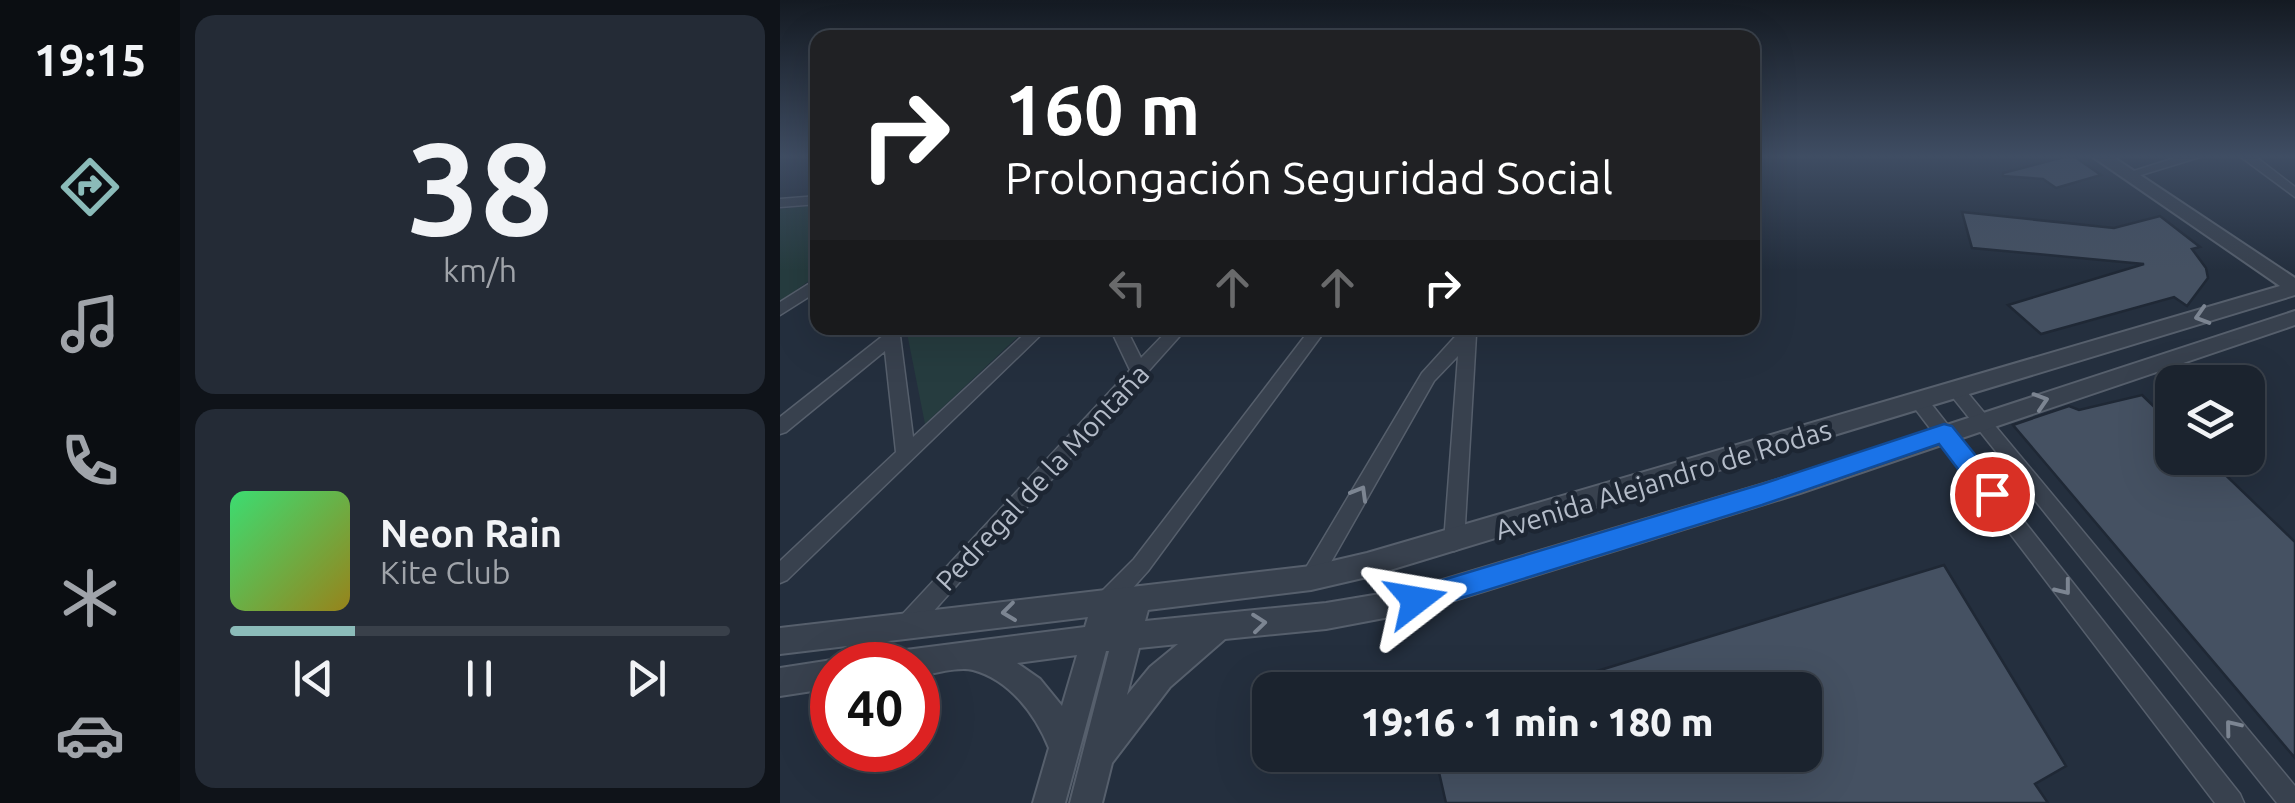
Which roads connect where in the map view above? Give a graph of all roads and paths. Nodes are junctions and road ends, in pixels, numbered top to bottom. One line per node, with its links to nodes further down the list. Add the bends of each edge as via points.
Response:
1 (2157, 194): 4 (street)
2 (810, 201): 3 (street)
3 (780, 203)
4 (2295, 287): 17 (street, Avenida Alejandro de Rodas, one-way to 17)
5 (810, 289): 6 (street)
6 (780, 310)
7 (2295, 318): 19 (street, Avenida Alejandro de Rodas, one-way to 7)
8 (888, 335): 20 (street)
9 (892, 335): 22 (street)
10 (1033, 335): 22 (street)
11 (1121, 335): 16 (street)
12 (1173, 335): 16 (street, Pedregal de la Montaña)
13 (1314, 335): 24 (street)
14 (1465, 335): 26 (street, one-way to 14, via 1428,377)
15 (1468, 335): 23 (street)
16 (1139, 372): 29 (street, Pedregal de la Montaña)
17 (1956, 390): 18 (street, Avenida Alejandro de Rodas); 19 (street)
18 (1919, 400): 21 (street); 23 (street, Avenida Alejandro de Rodas)
19 (1981, 420): 21 (street, Avenida Alejandro de Rodas); 43 (street, one-way to 19)
20 (780, 427)
21 (1944, 433): 30 (street, Avenida Alejandro de Rodas, one-way to 21, via 1326,616 1465,588); 42 (street, one-way to 42)
22 (906, 456): 25 (street)
23 (1454, 542): 26 (street, Avenida Alejandro de Rodas)
24 (1141, 565): 27 (street); 28 (street)
25 (780, 574)
26 (1311, 578): 27 (street, Avenida Alejandro de Rodas)
27 (1137, 598): 28 (street, Avenida Alejandro de Rodas); 31 (street)
28 (1106, 602): 29 (street, Avenida Alejandro de Rodas, one-way to 29); 32 (street)
29 (906, 626): 33 (street, Avenida Alejandro de Rodas)
30 (1218, 628): 31 (street, Avenida Alejandro de Rodas); 39 (street, via 1160,678)
31 (1127, 636): 32 (street, Avenida Alejandro de Rodas); 39 (street)
32 (1094, 639): 34 (street, Avenida Alejandro de Rodas); 38 (street)
33 (780, 641)
34 (972, 654): 35 (street, Avenida Alejandro de Rodas); 38 (street, via 1043,700)
35 (940, 659)
36 (810, 677): 37 (street)
37 (780, 682)
38 (1064, 748): 40 (street)
39 (1095, 762): 41 (street)
40 (1048, 803)
41 (1086, 803)
42 (2231, 803)
43 (2294, 803)

